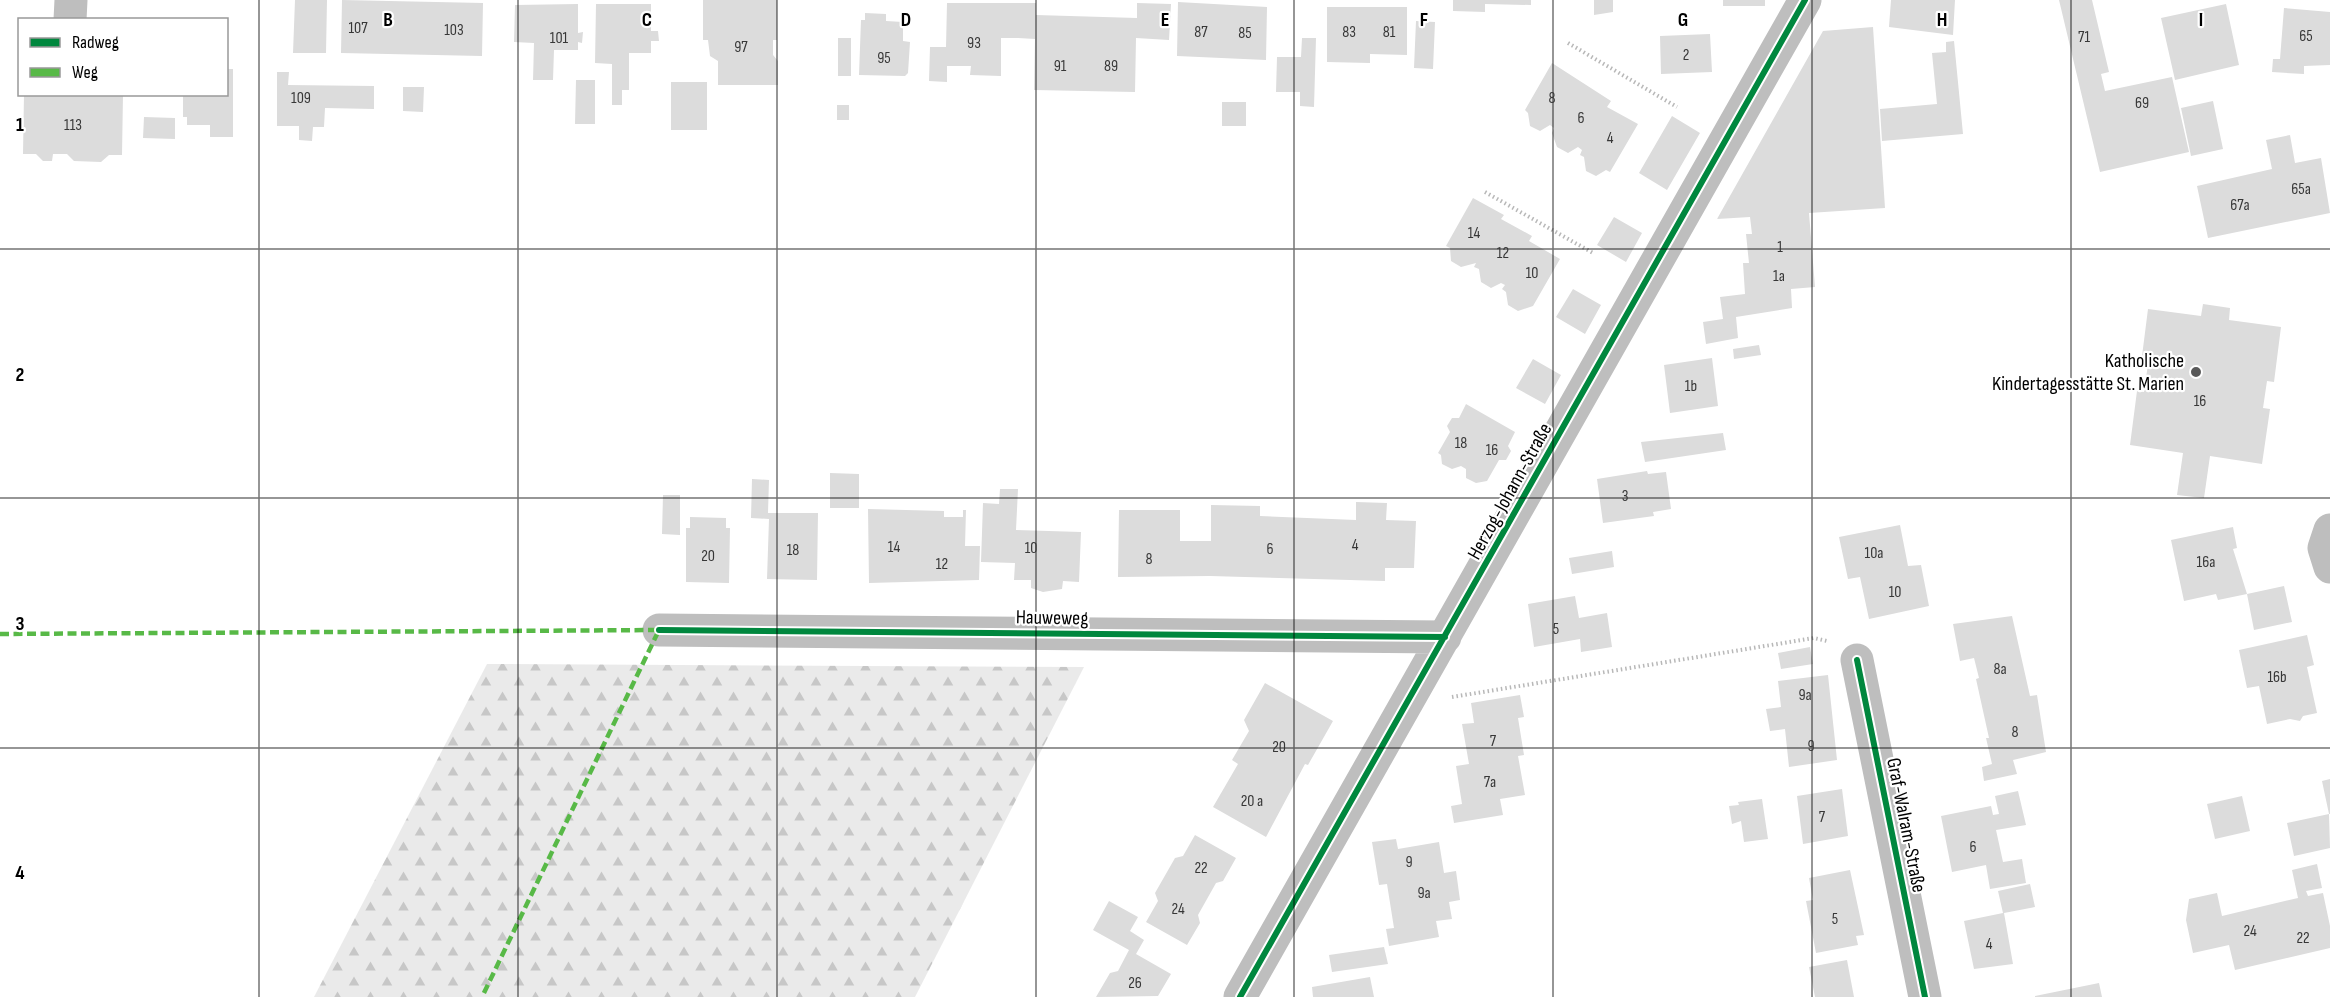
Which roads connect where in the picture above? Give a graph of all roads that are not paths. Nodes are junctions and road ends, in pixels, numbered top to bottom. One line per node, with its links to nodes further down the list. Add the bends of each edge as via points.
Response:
1 (71, 0): 3 (street)
2 (1805, 0): 7 (street, Herzog-Johann-Straße)
3 (70, 18)
4 (2330, 530): 5 (street, via 2324,548)
5 (2330, 567)
6 (659, 630): 7 (street, Hauweweg)
7 (1445, 638): 9 (street, Herzog-Johann-Straße)
8 (1857, 660): 10 (street, Graf-Walram-Straße)
9 (1240, 997)
10 (1925, 997)

